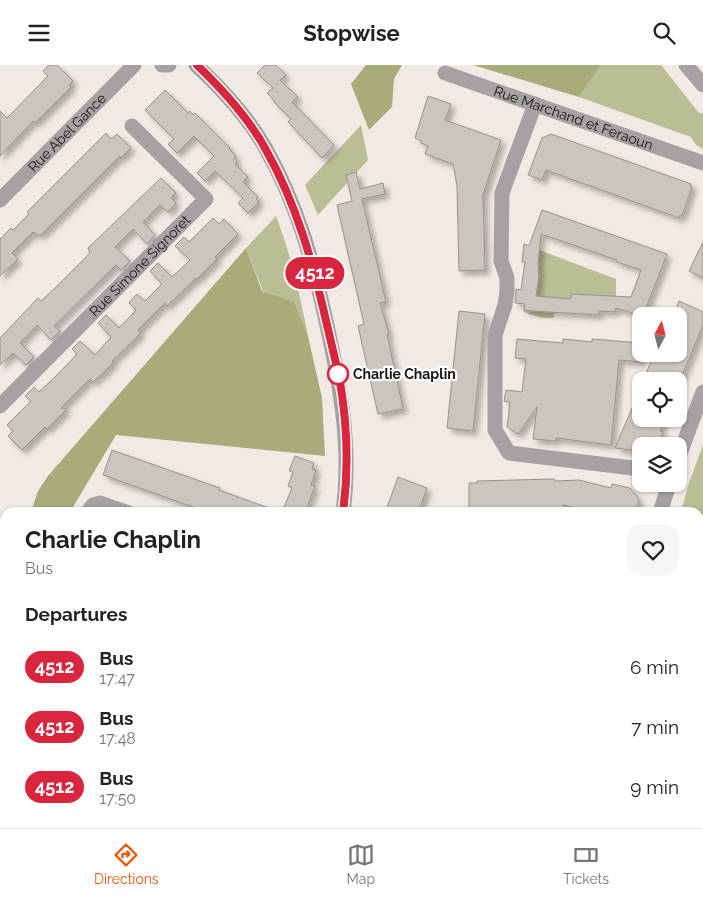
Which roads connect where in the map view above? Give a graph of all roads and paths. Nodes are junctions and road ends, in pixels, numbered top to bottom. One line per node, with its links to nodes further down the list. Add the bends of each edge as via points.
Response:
1 (134, 65): 11 (street, Rue Abel Gance)
2 (162, 65): 3 (street)
3 (169, 65)
4 (196, 65): 19 (street, via 228,96 266,148 295,209 317,280 339,377 346,444)
5 (686, 65): 7 (street)
6 (445, 73): 8 (street, Rue Marchand et Feraoun)
7 (703, 85)
8 (535, 104): 10 (street, Rue Marchand et Feraoun); 15 (street, via 502,193 501,261 507,278 507,291 496,335 495,430 509,453)
9 (132, 126): 13 (street, Rue Simone Signoret, via 206,199)
10 (703, 163)
11 (0, 200)
12 (703, 392): 14 (street)
13 (0, 406)
14 (686, 437)
15 (632, 468)
16 (667, 492): 20 (street)
17 (92, 507): 18 (street, via 100,503)
18 (112, 507)
19 (343, 507)
20 (662, 507)

